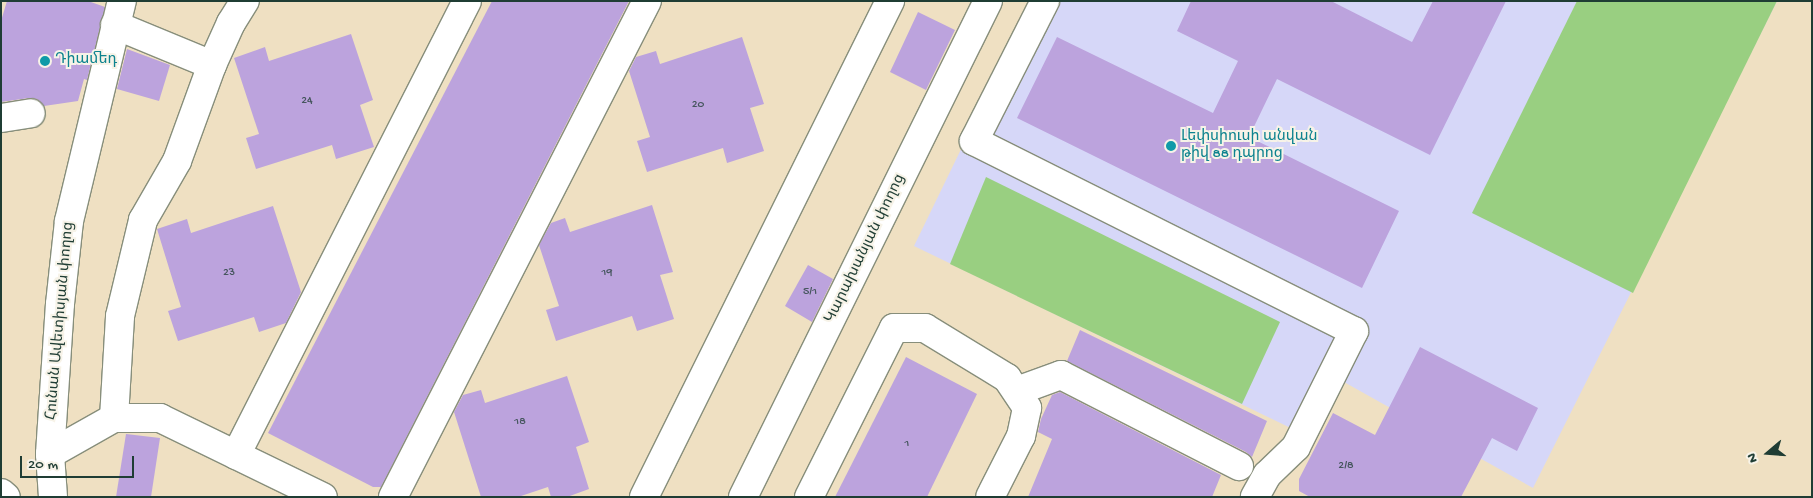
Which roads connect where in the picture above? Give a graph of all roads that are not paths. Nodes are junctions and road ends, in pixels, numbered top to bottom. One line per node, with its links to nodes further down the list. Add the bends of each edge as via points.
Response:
1 (245, 1): 8 (street)
2 (467, 1): 14 (street)
3 (647, 1): 21 (street)
4 (890, 1): 22 (street)
5 (988, 1): 23 (street, Կարախանյան փողոց)
6 (1045, 1): 17 (street, via 974,141 1354,331 1296,447 1267,475)
7 (119, 13): 8 (street); 13 (street, Հունան Ավետիսյան փողոց, via 69,221)
8 (212, 65): 12 (street, via 177,161 143,220 120,316)
9 (31, 113): 10 (street)
10 (1, 118)
11 (1017, 391): 15 (street, via 1061,376); 24 (street, via 1007,378 924,328 894,328); 25 (street, via 1027,408 1021,436)
12 (114, 418): 13 (street); 14 (street, via 160,418)
13 (50, 454): 19 (street, Հունան Ավետիսյան փողոց)
14 (236, 455): 20 (street)
15 (1239, 466)
16 (1, 493): 18 (street)
17 (1261, 495)
18 (6, 497)
19 (53, 497)
20 (322, 497)
21 (393, 497)
22 (644, 497)
23 (743, 497)
24 (809, 497)
25 (990, 497)

